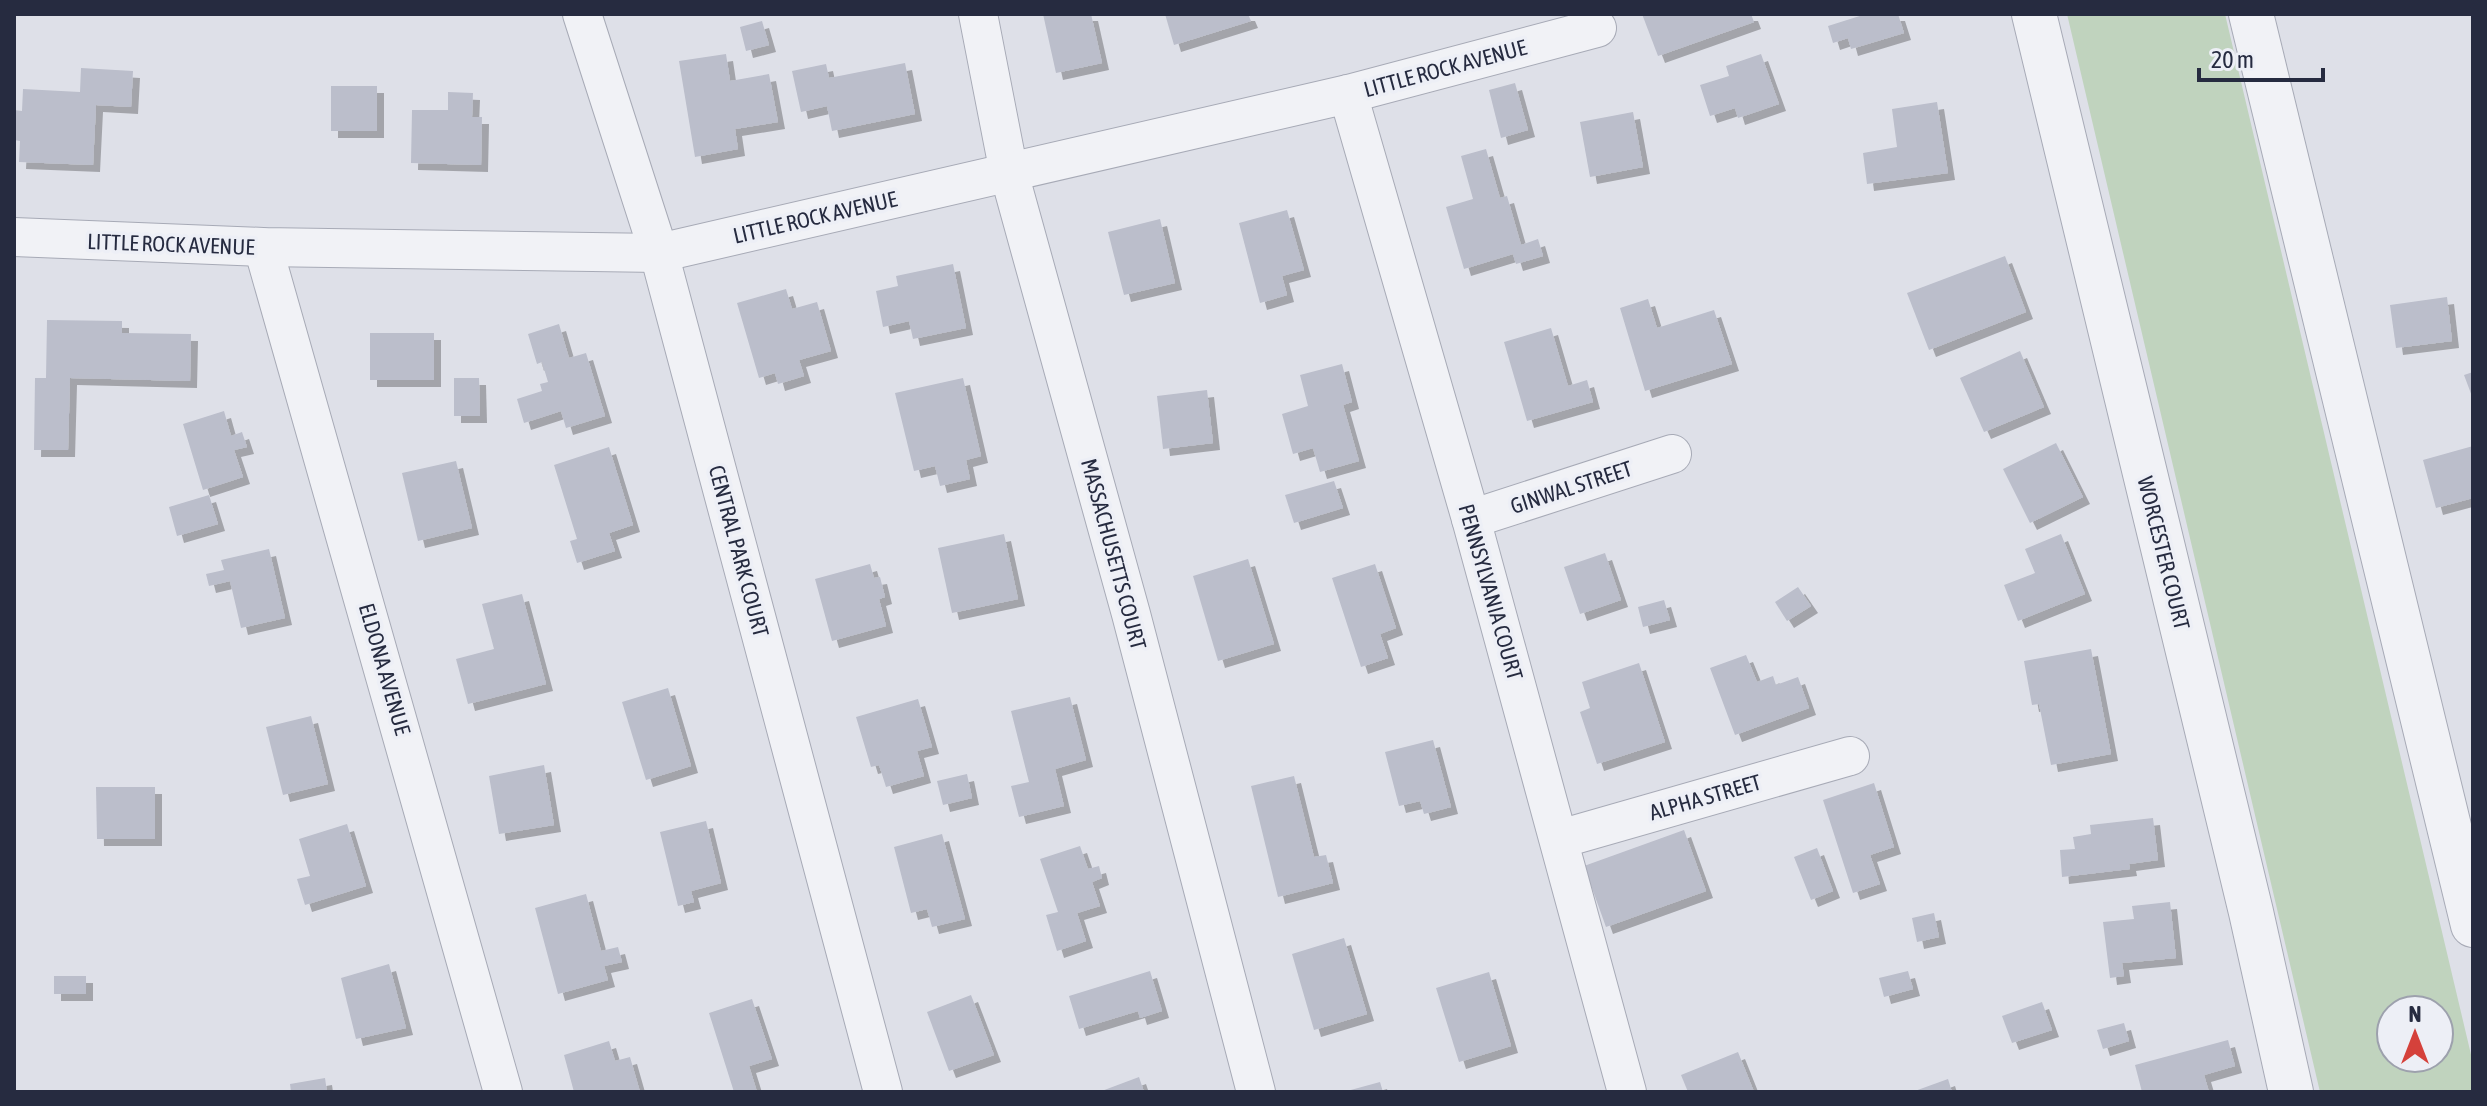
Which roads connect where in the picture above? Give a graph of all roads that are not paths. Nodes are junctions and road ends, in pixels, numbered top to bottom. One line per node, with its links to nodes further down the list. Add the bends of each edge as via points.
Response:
1 (582, 14): 10 (street, CENTRAL PARK COURT)
2 (978, 14): 7 (street, MASSACHUSETTS COURT)
3 (2034, 14): 20 (street, WORCESTER COURT)
4 (2251, 14): 15 (street)
5 (1597, 28): 6 (street, LITTLE ROCK AVENUE)
6 (1348, 94): 7 (street, LITTLE ROCK AVENUE); 12 (street, PENNSYLVANIA COURT)
7 (1009, 173): 10 (street, LITTLE ROCK AVENUE); 18 (street, MASSACHUSETTS COURT)
8 (14, 237): 9 (street, LITTLE ROCK AVENUE)
9 (263, 247): 10 (street, LITTLE ROCK AVENUE); 16 (street, ELDONA AVENUE)
10 (659, 253): 17 (street, CENTRAL PARK COURT)
11 (1672, 454): 12 (street, GINWAL STREET)
12 (1471, 519): 14 (street, PENNSYLVANIA COURT)
13 (1850, 756): 14 (street, ALPHA STREET)
14 (1560, 839): 19 (street, PENNSYLVANIA COURT)
15 (2473, 925)
16 (503, 1092)
17 (883, 1092)
18 (1256, 1092)
19 (1627, 1092)
20 (2291, 1092)

